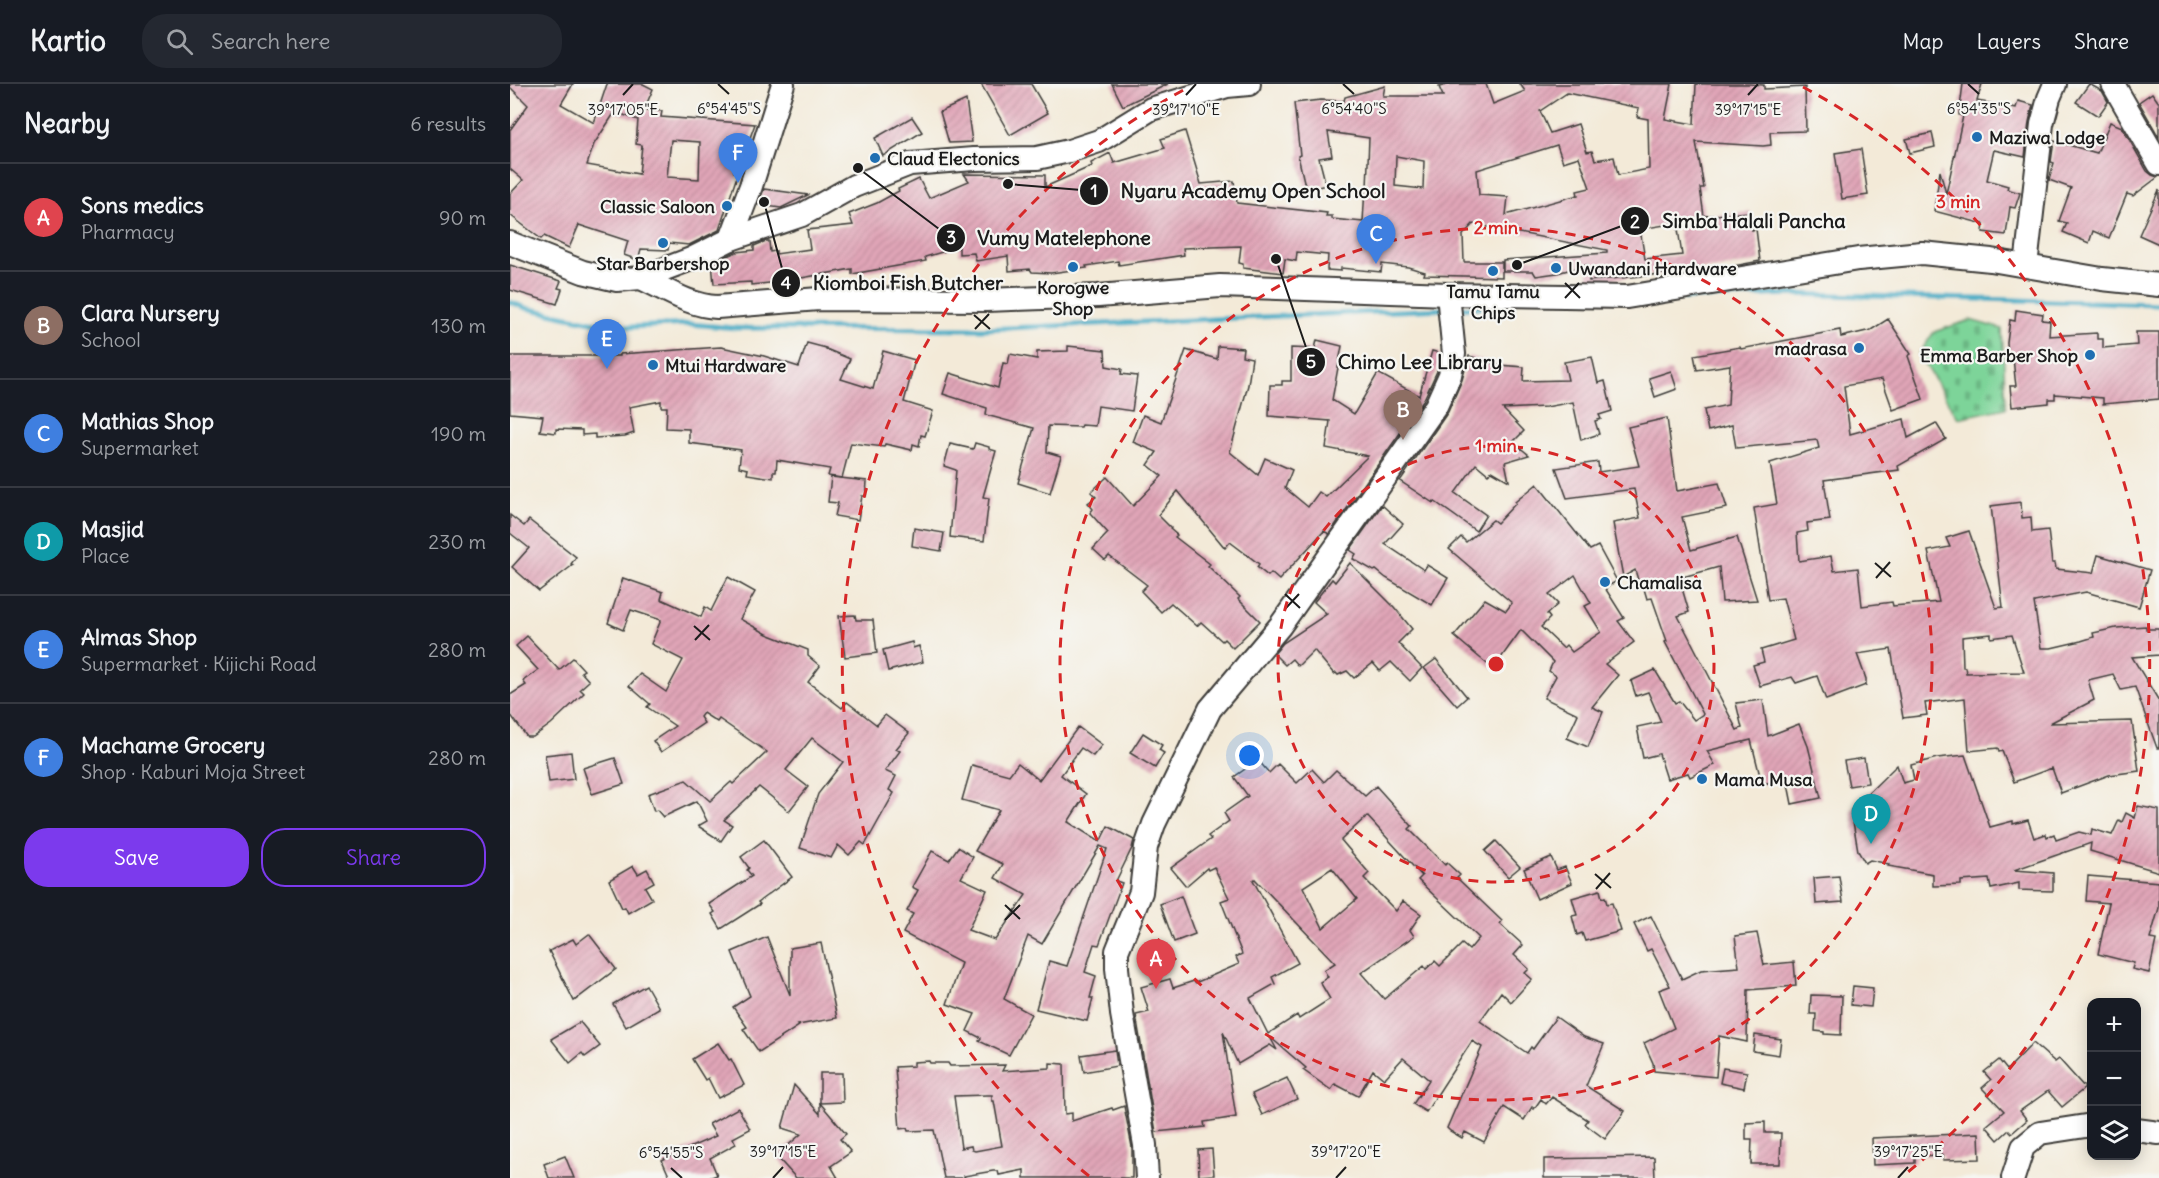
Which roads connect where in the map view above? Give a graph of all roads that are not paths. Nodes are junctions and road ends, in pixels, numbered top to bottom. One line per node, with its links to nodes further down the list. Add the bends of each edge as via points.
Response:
1 (783, 84): 6 (street)
2 (1249, 84): 6 (street, via 1151,109 1099,141 1070,151 1037,158 910,164 854,186 802,215)
3 (2055, 84): 8 (street, via 2042,124)
4 (2113, 84): 5 (street)
5 (2159, 164)
6 (731, 239): 9 (street)
7 (510, 243): 9 (street, via 583,272 617,280)
8 (2026, 266): 10 (street); 11 (street, via 1922,253 1857,259 1627,297)
9 (641, 278): 11 (street, via 688,300 717,307 819,299 1098,296 1220,286)
10 (2159, 285)
11 (1448, 294): 15 (street, via 1454,354 1450,375 1436,406 1280,626 1210,709 1154,824 1146,848 1141,892 1118,951 1117,968)
12 (2087, 1126): 16 (street, via 2040,1133 2023,1147)
13 (2141, 1131): 14 (street)
14 (2159, 1133)
15 (1147, 1178)
16 (2013, 1178)

